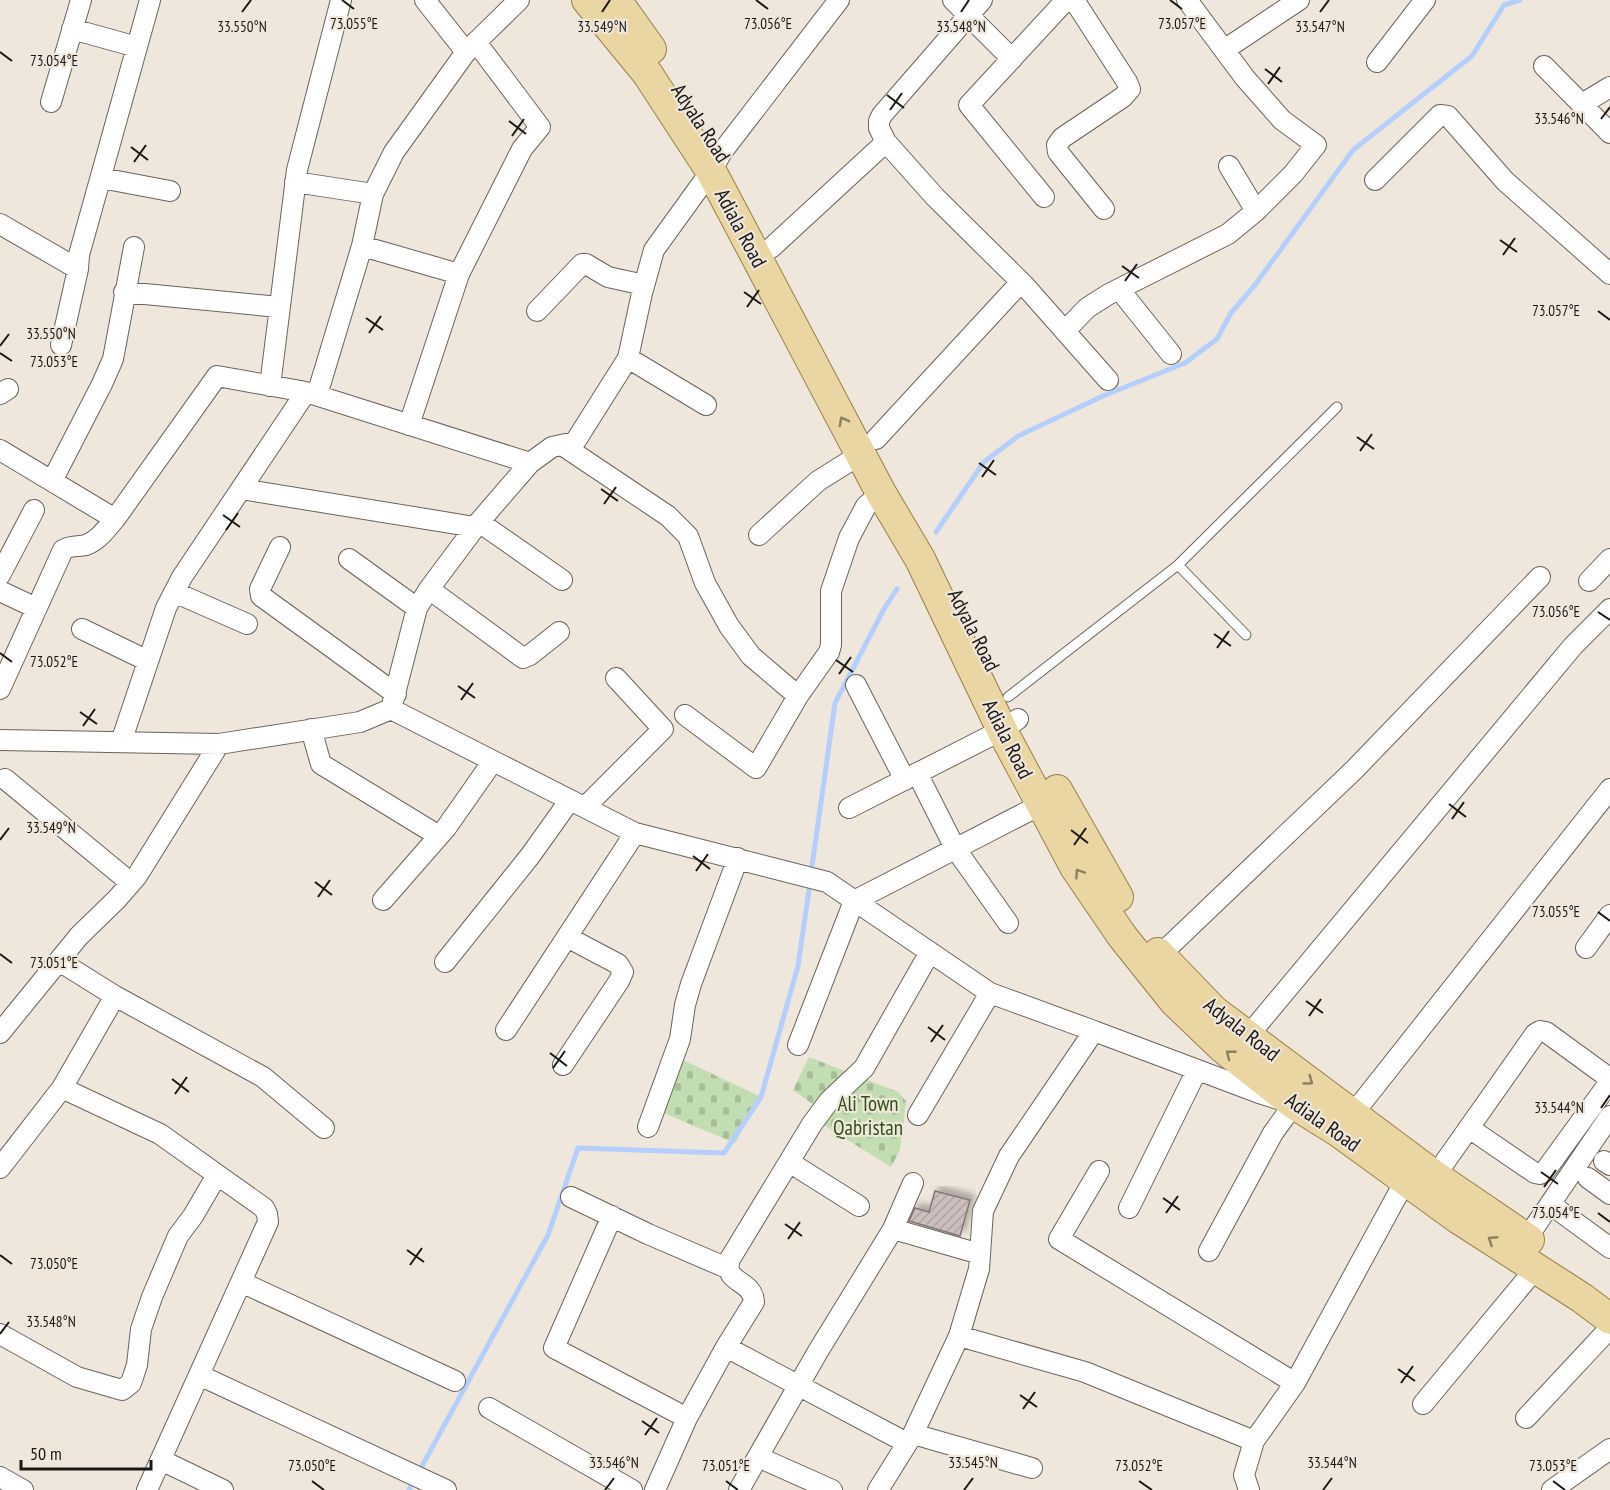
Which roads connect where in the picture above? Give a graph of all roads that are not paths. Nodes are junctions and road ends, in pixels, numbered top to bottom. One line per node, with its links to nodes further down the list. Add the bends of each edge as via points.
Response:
1 (81, 0): 17 (street)
2 (150, 0): 18 (street)
3 (341, 0): 33 (street)
4 (425, 0): 19 (street)
5 (519, 0): 19 (street)
6 (587, 0): 29 (main road, Adiala Road)
7 (616, 0): 29 (main road, Adyala Road)
8 (839, 0): 29 (street)
9 (953, 0): 16 (street)
10 (981, 0): 16 (street)
11 (1066, 0): 21 (street)
12 (1074, 0): 37 (street, via 1130,89 1057,145 1058,152)
13 (1187, 0): 20 (street)
14 (1299, 0): 20 (street)
15 (1425, 0): 22 (street)
16 (968, 16): 21 (street); 28 (street, via 882,115 879,128)
17 (72, 30): 18 (street); 25 (street)
18 (137, 47): 31 (street)
19 (471, 47): 35 (street, via 394,152); 44 (street, via 540,127 522,149)
20 (1224, 50): 38 (street, via 1281,120 1316,145)
21 (1012, 59): 36 (street, via 969,105)
22 (1377, 62)
23 (1544, 66): 26 (street)
24 (1610, 87): 26 (street)
25 (51, 102)
26 (1582, 104): 27 (street)
27 (1610, 133)
28 (886, 142): 42 (street); 46 (street)
29 (717, 162): 42 (main road, Adyala Road); 47 (street, via 654,250); 63 (main road, Adiala Road, one-way to 29)
30 (1229, 166): 38 (street)
31 (101, 178): 34 (street); 43 (street)
32 (1375, 180): 45 (street, via 1440,116 1448,116 1506,181)
33 (295, 182): 35 (street); 50 (street)
34 (170, 191)
35 (373, 194): 40 (street)
36 (1044, 197)
37 (1104, 209)
38 (1256, 211): 48 (street, via 1228,234)
39 (0, 225): 43 (street)
40 (362, 246): 44 (street); 58 (street)
41 (134, 247): 49 (street)
42 (771, 248): 63 (main road, Adyala Road)
43 (78, 269): 53 (street)
44 (459, 274): 61 (street)
45 (1610, 274)
46 (1021, 282): 52 (street); 63 (street)
47 (644, 285): 51 (street, via 608,277 582,264); 55 (street)
48 (1119, 289): 52 (street, via 1087,308); 54 (street)
49 (124, 292): 50 (street); 66 (street, via 112,359)
50 (279, 307): 57 (street)
51 (537, 311)
52 (1065, 331): 56 (street)
53 (61, 345)
54 (1171, 354)
55 (628, 358): 59 (street); 62 (street, via 575,442)
56 (1108, 380)
57 (270, 386): 58 (street); 70 (street, via 217,376)
58 (311, 394): 61 (street); 67 (street)
59 (706, 405)
60 (1336, 407): 76 (lane)
61 (409, 425): 65 (street)
62 (562, 445): 65 (street, via 552,447); 95 (street, via 668,516 688,536 705,583 729,626 751,656)
63 (868, 447): 68 (main road, Adiala Road); 72 (street, via 818,481); 98 (main road, Adyala Road)
64 (0, 450): 66 (street)
65 (530, 464): 71 (street)
66 (52, 481): 70 (street)
67 (241, 489): 71 (street); 83 (street)
68 (881, 493): 95 (street, via 866,506 849,538 831,591 829,652); 98 (main road, Adiala Road)
69 (34, 510): 77 (street)
70 (115, 519): 84 (street, via 98,539 63,550)
71 (477, 525): 79 (street); 81 (street)
72 (759, 535)
73 (280, 546): 96 (street, via 260,589 261,596)
74 (349, 559): 85 (street)
75 (1610, 559): 80 (street)
76 (1178, 565): 90 (lane); 98 (lane)
77 (0, 575)
78 (1540, 577): 122 (street, via 1354,770)
79 (562, 580)
80 (1589, 581)
81 (429, 589): 85 (street); 89 (street, via 524,658)
82 (0, 591): 84 (street)
83 (174, 592): 87 (street); 91 (street)
84 (36, 608): 94 (street)
85 (417, 608): 96 (street)
86 (1610, 609): 130 (street, via 1565,655)
87 (247, 624)
88 (82, 629): 91 (street)
89 (559, 632)
90 (1246, 635)
91 (148, 661): 101 (street)
92 (616, 678): 108 (street, via 663,729)
93 (856, 685): 104 (street)
94 (0, 689)
95 (798, 696): 97 (street, via 756,768)
96 (394, 701): 99 (street, via 360,722); 103 (street)
97 (685, 715)
98 (1009, 715): 104 (street); 107 (main road, Adiala Road)
99 (311, 729): 102 (street); 111 (street, via 321,764)
100 (0, 740): 101 (street)
101 (121, 742): 102 (street)
102 (219, 744): 114 (street)
103 (493, 760): 108 (street); 111 (street)
104 (911, 777): 109 (street); 112 (street)
105 (4, 779): 114 (street)
106 (1610, 789): 138 (street)
107 (1051, 799): 112 (street); 122 (main road, Adyala Road); 135 (main road, Adiala Road, one-way to 107, via 1223,1048 1174,1000 1122,936 1075,867)
108 (577, 803): 110 (street); 124 (street)
109 (849, 808)
110 (634, 833): 113 (street); 119 (street)
111 (439, 836): 115 (street)
112 (955, 848): 116 (street); 118 (street)
113 (738, 858): 116 (street, via 827,882); 139 (street, via 691,984 680,1039)
114 (131, 883): 123 (street)
115 (383, 900)
116 (854, 901): 121 (street); 131 (street)
117 (1610, 915): 120 (street)
118 (1008, 923)
119 (567, 937): 127 (street); 132 (street, via 618,963 623,972)
120 (1586, 948)
121 (930, 952): 125 (street); 142 (street, via 864,1068 829,1101)
122 (1160, 955): 130 (main road, Adyala Road, via 1214,1011)
123 (59, 961): 126 (street); 129 (street)
124 (445, 962)
125 (990, 993): 128 (street); 136 (street)
126 (115, 996): 134 (street); 140 (street, via 263,1077)
127 (506, 1030)
128 (1094, 1030): 133 (street); 159 (street, via 1009,1155 983,1211)
129 (0, 1033)
130 (1248, 1036): 138 (main road, Adyala Road, one-way to 138)
131 (798, 1045)
132 (563, 1065)
133 (1197, 1070): 135 (street); 154 (street)
134 (62, 1088): 143 (street); 145 (street, via 160,1134)
135 (1294, 1104): 138 (main road, Adiala Road); 158 (street, via 1273,1133)
136 (918, 1114)
137 (1610, 1116): 152 (street)
138 (1346, 1123): 146 (main road, Adyala Road); 148 (main road, Adiala Road)
139 (648, 1126)
140 (324, 1128)
141 (1469, 1128): 141 (street, via 1540,1031 1609,1078 1540,1174); 146 (street)
142 (789, 1162): 153 (street); 161 (street)
143 (0, 1168)
144 (1099, 1171): 171 (street, via 1059,1239)
145 (217, 1174): 162 (street, via 267,1214 268,1222); 166 (street, via 178,1236 160,1275 141,1329 137,1365 131,1383 122,1390 77,1377)
146 (1435, 1176): 160 (main road, Adyala Road)
147 (1588, 1178): 150 (street)
148 (1405, 1181): 160 (main road, Adiala Road, one-way to 148); 171 (street)
149 (913, 1183): 156 (street)
150 (1610, 1194)
151 (571, 1197): 155 (street)
152 (1550, 1204): 157 (street); 160 (street)
153 (859, 1206)
154 (1129, 1208)
155 (612, 1216): 161 (street); 175 (street, via 554,1348)
156 (893, 1229): 159 (street); 172 (street)
157 (1608, 1241)
158 (1209, 1251)
159 (980, 1254): 167 (street)
160 (1528, 1255): 163 (main road, Adyala Road); 164 (main road, Adiala Road); 173 (street)
161 (727, 1268): 168 (street, via 730,1275 748,1287 754,1302)
162 (241, 1282): 169 (street); 170 (street)
163 (1610, 1298)
164 (1610, 1319)
165 (1610, 1328): 176 (street)
166 (0, 1334)
167 (960, 1336): 177 (street); 178 (street, via 1085,1372)
168 (726, 1347): 172 (street); 175 (street)
169 (199, 1375): 181 (street); 185 (street)
170 (455, 1381)
171 (1295, 1383): 178 (street)
172 (798, 1386): 177 (street); 180 (street)
173 (1423, 1404)
174 (489, 1408): 189 (street)
175 (687, 1418): 190 (street)
176 (1526, 1419)
177 (910, 1438): 182 (street); 193 (street)
178 (1254, 1441): 184 (street)
179 (1610, 1449): 194 (street)
180 (758, 1457): 191 (street); 192 (street)
181 (160, 1460): 187 (street); 188 (street)
182 (1032, 1468)
183 (0, 1477): 186 (street)
184 (1246, 1482)
185 (440, 1487)
186 (23, 1490)
187 (147, 1490)
188 (223, 1490)
189 (632, 1490)
190 (655, 1490)
191 (739, 1490)
192 (832, 1490)
193 (878, 1490)
194 (1552, 1490)

